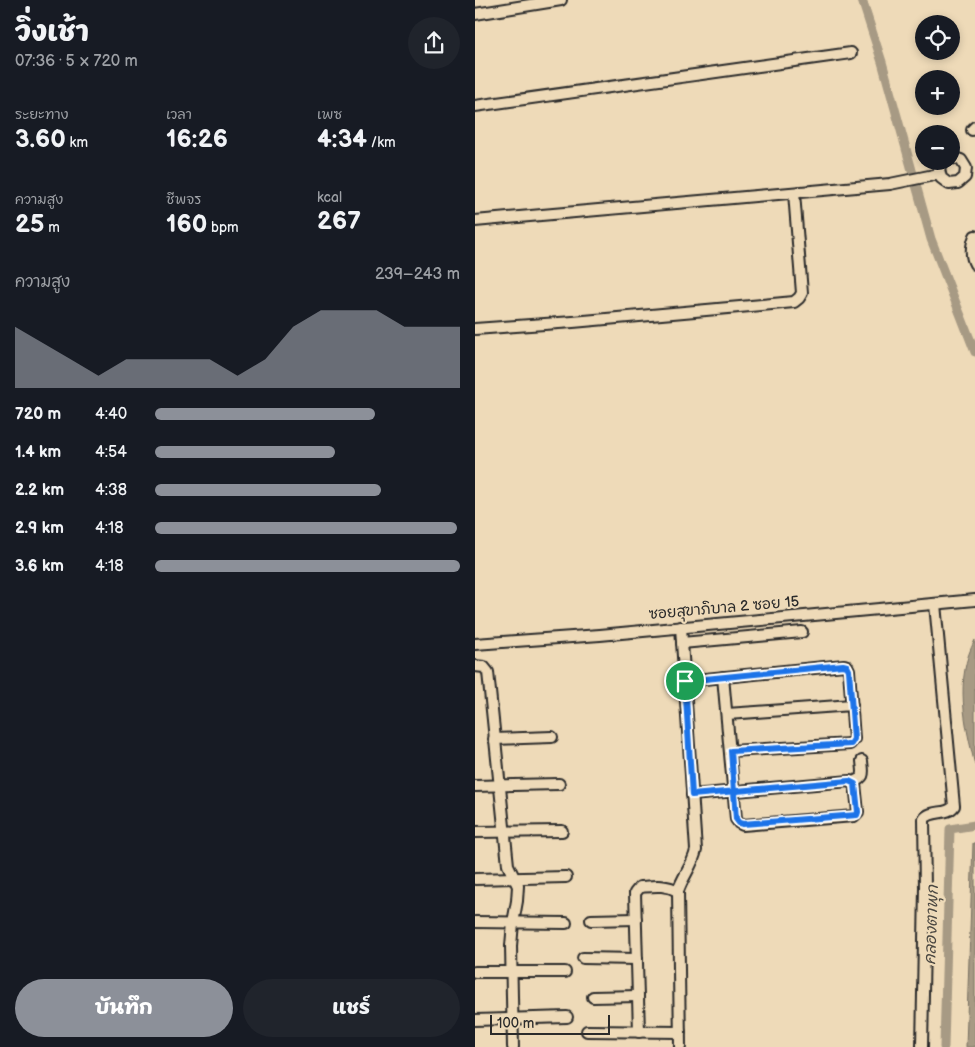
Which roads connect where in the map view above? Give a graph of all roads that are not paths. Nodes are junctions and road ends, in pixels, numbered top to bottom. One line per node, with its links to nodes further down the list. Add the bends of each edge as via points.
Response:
1 (561, 0): 2 (street)
2 (475, 14)
3 (851, 53): 4 (street)
4 (475, 106)
5 (960, 160): 6 (street)
6 (971, 167): 8 (street, via 962,181 953,184 944,182)
7 (939, 170): 8 (street)
8 (939, 174): 9 (street, via 903,182)
9 (794, 193): 10 (street); 13 (street, via 802,293 793,302)
10 (475, 221)
11 (975, 236): 12 (street, via 972,244)
12 (975, 264)
13 (475, 329)
14 (975, 600): 15 (street, ซอยสุขาภิบาล 2 ซอย 15)
15 (935, 604): 16 (street, ซอยสุขาภิบาล 2 ซอย 15); 62 (street, via 954,806 950,810 929,814 924,819)
16 (681, 627): 18 (street); 19 (street, ซอยสุขาภิบาล 2 ซอย 15)
17 (802, 632): 18 (street)
18 (682, 643): 22 (street)
19 (475, 644)
20 (475, 666): 26 (street, via 484,667 488,672)
21 (723, 678): 22 (street); 23 (street, via 843,665 849,670); 24 (street)
22 (685, 681): 34 (street)
23 (852, 705): 24 (street); 27 (street, via 854,739 851,744)
24 (727, 714): 27 (street)
25 (552, 737): 26 (street)
26 (494, 739): 31 (street)
27 (731, 751): 33 (street)
28 (862, 761): 29 (street, via 863,775)
29 (853, 782): 33 (street); 33 (street, via 858,812 854,816 743,824 736,819)
30 (559, 784): 31 (street)
31 (499, 785): 32 (street); 37 (street)
32 (475, 786)
33 (735, 790): 34 (street)
34 (692, 795): 41 (street, via 694,860)
35 (562, 831): 37 (street)
36 (475, 832): 37 (street)
37 (504, 832): 38 (street, via 508,865)
38 (513, 877): 39 (street); 40 (street); 45 (street, via 518,886)
39 (566, 877)
40 (475, 879)
41 (678, 891): 43 (street, via 663,885 636,889); 59 (street)
42 (591, 920): 43 (street)
43 (636, 920): 48 (street)
44 (475, 922): 45 (street)
45 (513, 923): 46 (street); 51 (street)
46 (566, 923)
47 (583, 958): 48 (street)
48 (637, 959): 52 (street)
49 (475, 972): 51 (street)
50 (565, 972): 51 (street)
51 (511, 973): 55 (street)
52 (638, 996): 53 (street); 58 (street)
53 (593, 997)
54 (567, 1017): 55 (street)
55 (512, 1019): 56 (street); 60 (street)
56 (475, 1020)
57 (587, 1031): 58 (street)
58 (639, 1032): 59 (street)
59 (680, 1032): 61 (street)
60 (513, 1047)
61 (680, 1047)
62 (922, 1047)

